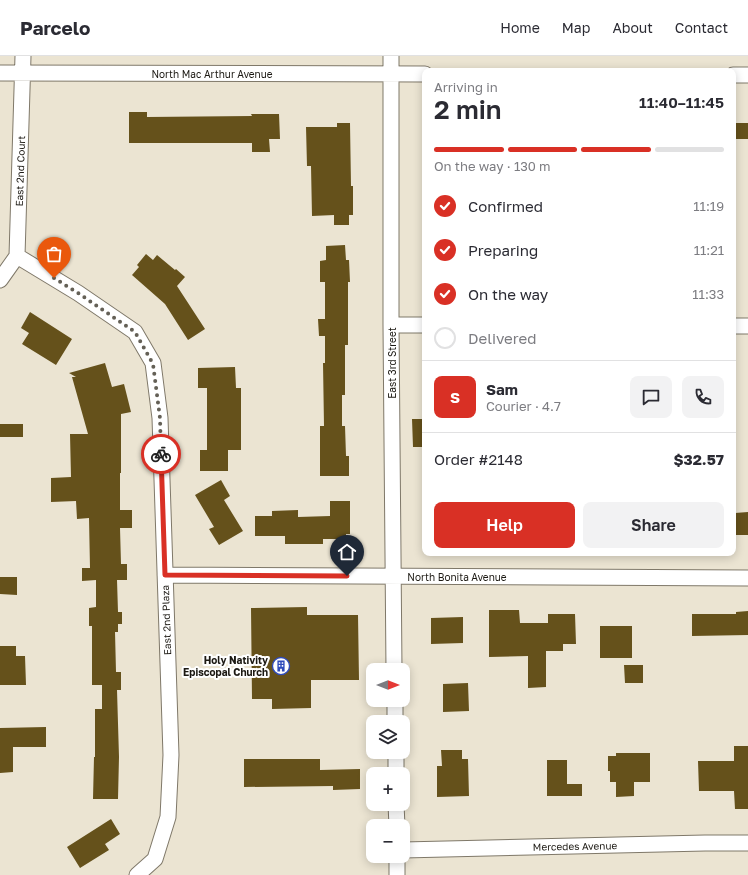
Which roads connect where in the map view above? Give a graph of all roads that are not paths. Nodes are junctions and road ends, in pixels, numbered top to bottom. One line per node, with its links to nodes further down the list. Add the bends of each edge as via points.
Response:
1 (23, 56): 4 (street, East 2nd Court)
2 (392, 56): 5 (street, East 3rd Street)
3 (0, 73): 4 (street, North Mac Arthur Avenue)
4 (23, 73): 5 (street, North Mac Arthur Avenue); 9 (street, East 2nd Court)
5 (391, 74): 6 (street, North Mac Arthur Avenue); 11 (street, East 3rd Street)
6 (422, 74)
7 (736, 75): 8 (street)
8 (748, 75)
9 (17, 256): 10 (street); 15 (street, East 2nd Plaza, via 135,332 153,364 160,418)
10 (0, 280)
11 (391, 325): 12 (street); 16 (street, East 3rd Street)
12 (422, 325)
13 (736, 326): 14 (street)
14 (748, 326)
15 (165, 575): 16 (street, North Bonita Avenue); 22 (street, East 2nd Plaza, via 171,755 168,817 155,859)
16 (393, 577): 17 (street, North Bonita Avenue); 18 (street, East 3rd Street)
17 (748, 578)
18 (394, 663)
19 (748, 844): 20 (street, Mercedes Avenue)
20 (410, 850)
21 (397, 863): 23 (street)
22 (137, 875)
23 (397, 875)

